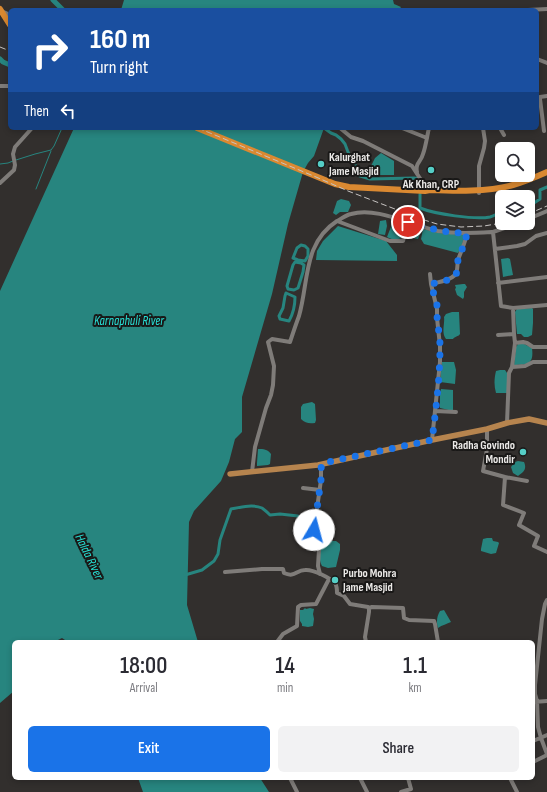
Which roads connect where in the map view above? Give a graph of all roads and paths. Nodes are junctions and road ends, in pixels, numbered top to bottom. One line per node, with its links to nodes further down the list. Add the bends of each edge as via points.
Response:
1 (1, 10): 2 (highway)
2 (8, 22)
3 (539, 60): 4 (street)
4 (547, 63)
5 (547, 96): 13 (street, via 540,97)
6 (30, 130): 19 (street, via 14,147 15,167)
7 (201, 130): 20 (highway, via 335,184)
8 (342, 130): 17 (street, via 351,137 412,166)
9 (407, 130): 15 (street)
10 (429, 130): 15 (street)
11 (483, 130): 21 (street, via 485,141 479,162)
12 (501, 130): 14 (street)
13 (544, 131)
14 (504, 135)
15 (427, 138): 17 (street, via 423,154 417,164)
16 (547, 172): 21 (highway, via 513,185)
17 (417, 174): 20 (street, via 425,186)
18 (547, 175): 21 (highway, via 514,189)
19 (0, 183)
20 (425, 191): 21 (highway)
21 (479, 192)
22 (547, 211): 23 (street)
23 (535, 216)
24 (337, 221): 25 (street, via 351,214 368,212); 25 (street, via 390,241 403,241); 50 (street, via 322,234 314,247 299,316 290,342 272,338 268,342 274,366 273,385 255,447)
25 (408, 222): 28 (street, via 437,231)
26 (499, 230): 27 (street)
27 (493, 232): 28 (street); 30 (street)
28 (467, 233): 34 (street, via 455,276)
29 (547, 233): 30 (street, via 536,236 525,244)
30 (495, 249): 33 (street)
31 (430, 274): 34 (street)
32 (547, 277): 33 (street)
33 (498, 283): 36 (street, via 501,306)
34 (431, 284): 43 (street, via 438,315 440,346)
35 (547, 305): 36 (street)
36 (513, 308): 37 (street)
37 (514, 334): 38 (street); 39 (street)
38 (498, 336)
39 (516, 342): 40 (street, via 527,343 533,347); 42 (street)
40 (547, 347)
41 (547, 362): 42 (street, via 532,362 525,366)
42 (512, 367): 45 (street, via 509,373)
43 (435, 411): 44 (street); 48 (street)
44 (456, 412)
45 (508, 423): 46 (main road, via 529,419); 47 (main road)
46 (547, 423)
47 (487, 429): 48 (main road); 52 (street, via 483,471)
48 (432, 440): 49 (main road)
49 (323, 463): 50 (main road); 55 (street)
50 (252, 472): 51 (main road)
51 (230, 474)
52 (505, 476): 53 (street); 56 (street, via 503,506 524,513 519,525 538,536 534,546)
53 (527, 482)
54 (303, 488): 55 (street)
55 (320, 490): 58 (street, via 314,530 319,530 320,533)
56 (547, 552)
57 (226, 572): 58 (street, via 278,568 283,569 289,576 300,570 314,571)
58 (320, 575): 59 (street)
59 (329, 579): 61 (street, via 337,587 337,593 344,596 348,602); 62 (street, via 316,604 298,607 296,626)
60 (547, 600): 66 (street, via 542,619)
61 (369, 608): 63 (street); 64 (street, via 403,608 404,618 434,621)
62 (278, 640)
63 (366, 640)
64 (438, 640)
65 (547, 700): 66 (street)
66 (535, 702): 68 (street)
67 (547, 735): 68 (street)
68 (541, 738): 69 (street); 70 (street)
69 (535, 740)
70 (547, 755): 71 (street)
71 (535, 761)
72 (291, 780): 77 (street)
73 (361, 780): 78 (street)
74 (408, 780): 76 (street)
75 (511, 780): 80 (street)
76 (411, 790): 79 (street)
77 (297, 792)
78 (367, 792)
79 (401, 792)
80 (517, 792)

